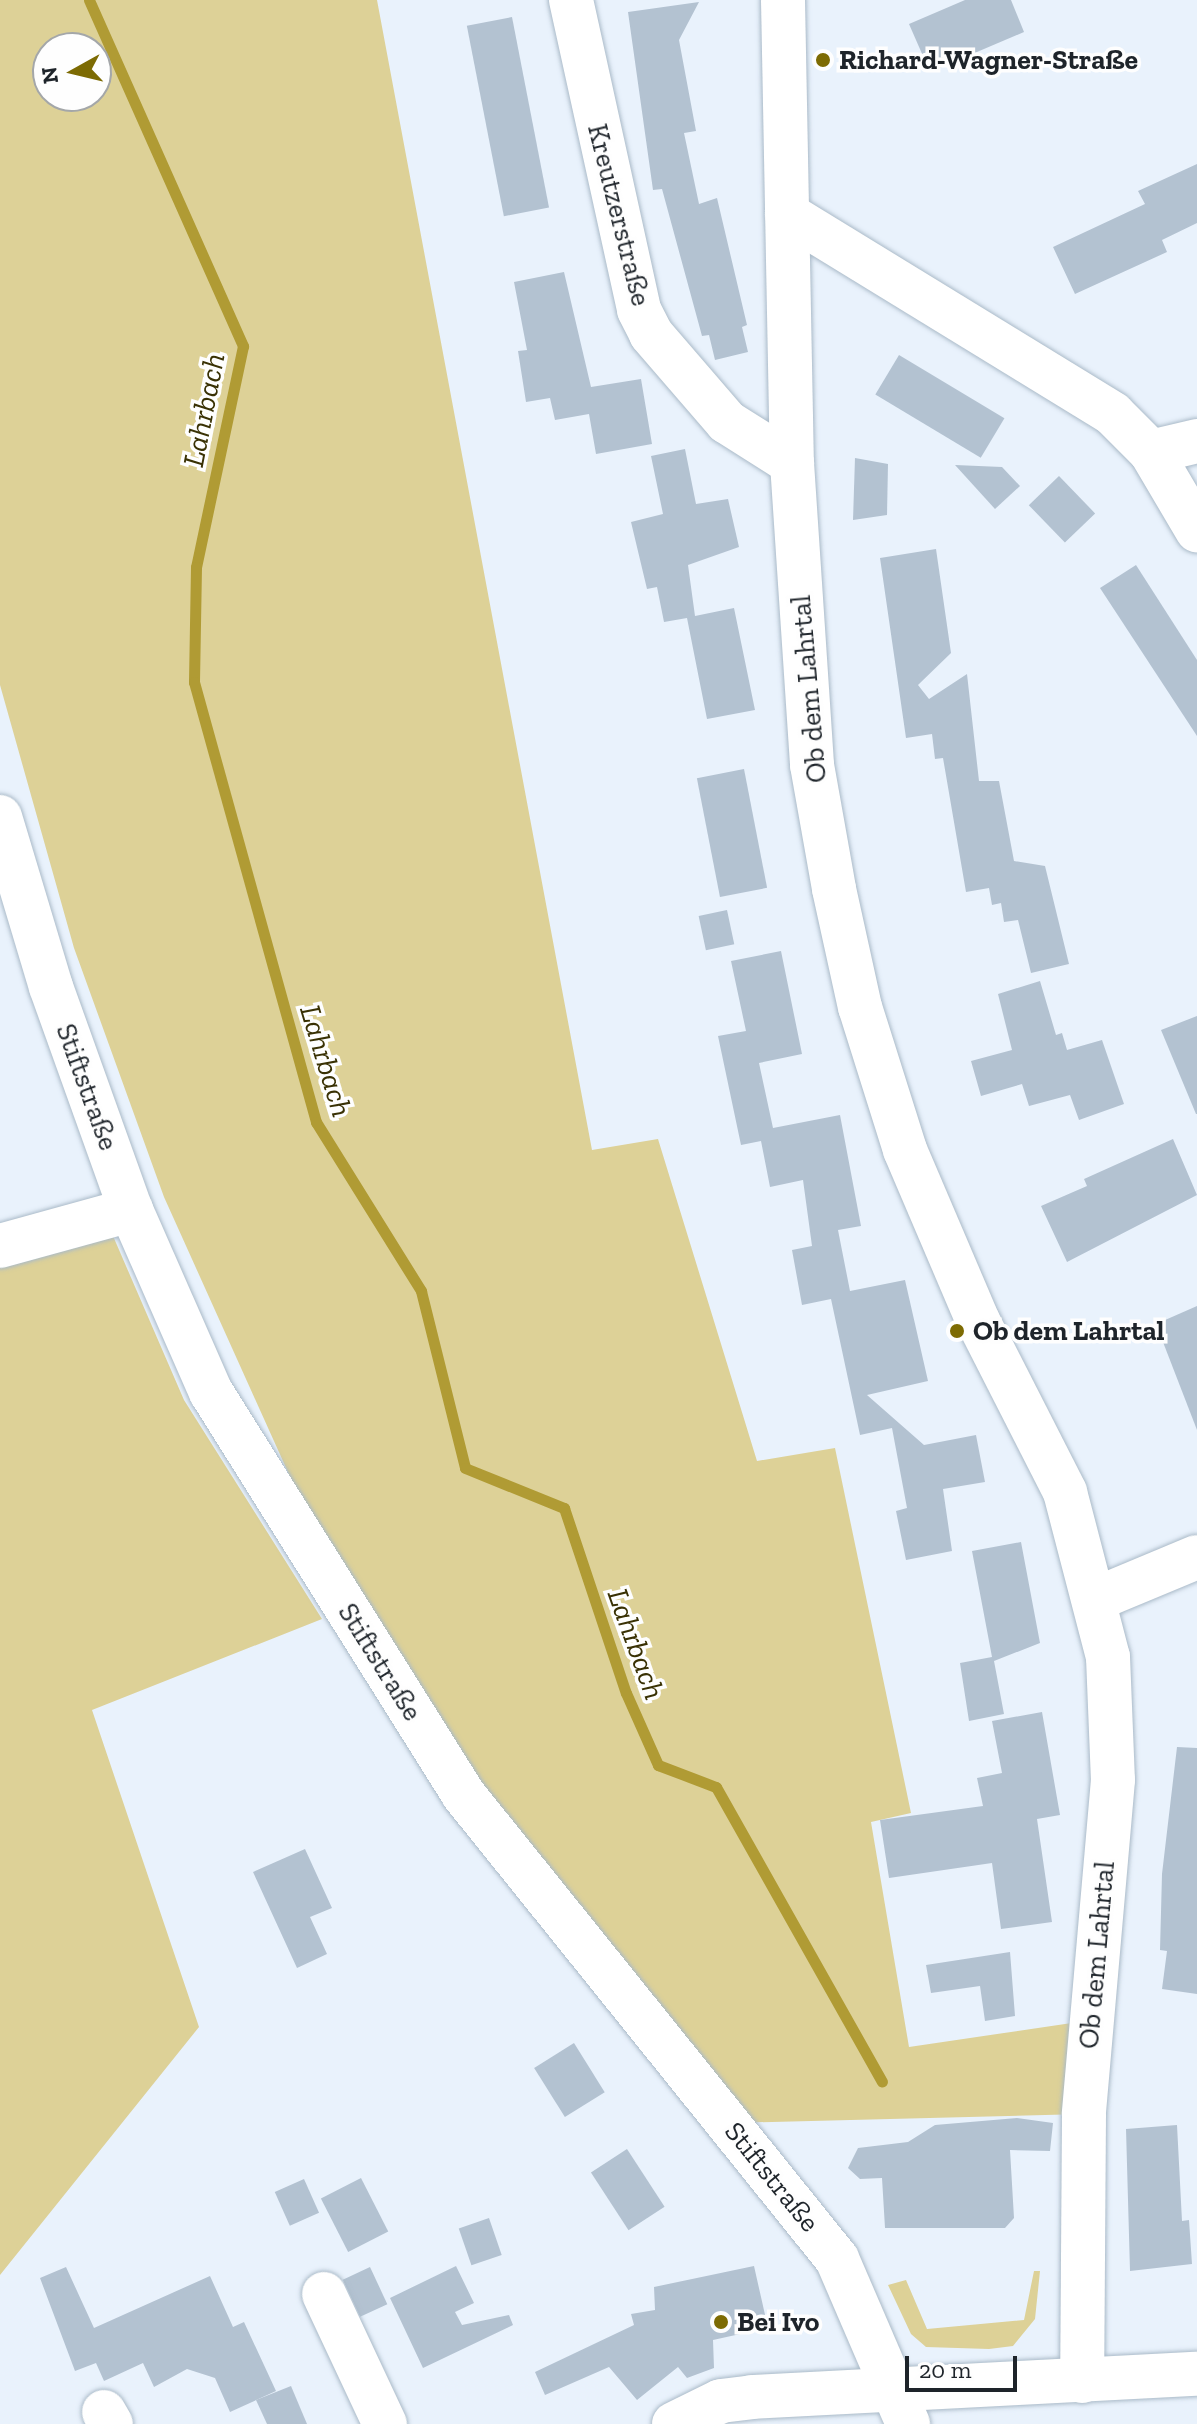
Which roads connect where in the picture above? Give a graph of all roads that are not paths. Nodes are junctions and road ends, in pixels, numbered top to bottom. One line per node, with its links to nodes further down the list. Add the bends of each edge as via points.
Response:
1 (571, 0): 6 (street, Kreutzerstraße, via 639,310 651,334 727,422)
2 (783, 0): 3 (street, Ob dem Lahrtal)
3 (787, 214): 5 (street, via 1113,414); 6 (street, Ob dem Lahrtal)
4 (1197, 441): 5 (street)
5 (1151, 452): 7 (street)
6 (792, 463): 12 (street, Ob dem Lahrtal, via 812,765 860,1007 905,1150 978,1321 1065,1492)
7 (1197, 530)
8 (0, 817): 9 (street, Stiftstraße, via 51,987)
9 (131, 1210): 10 (street); 16 (street, Stiftstraße, via 211,1392 463,1794 837,2259)
10 (0, 1246)
11 (1197, 1557): 12 (street)
12 (1096, 1599): 15 (street, Ob dem Lahrtal, via 1108,1657 1113,1780 1084,2114)
13 (324, 2294): 17 (street)
14 (1197, 2374): 15 (street)
15 (1082, 2381): 16 (street)
16 (902, 2407): 18 (street, via 721,2401)
17 (385, 2424)
18 (674, 2424)

